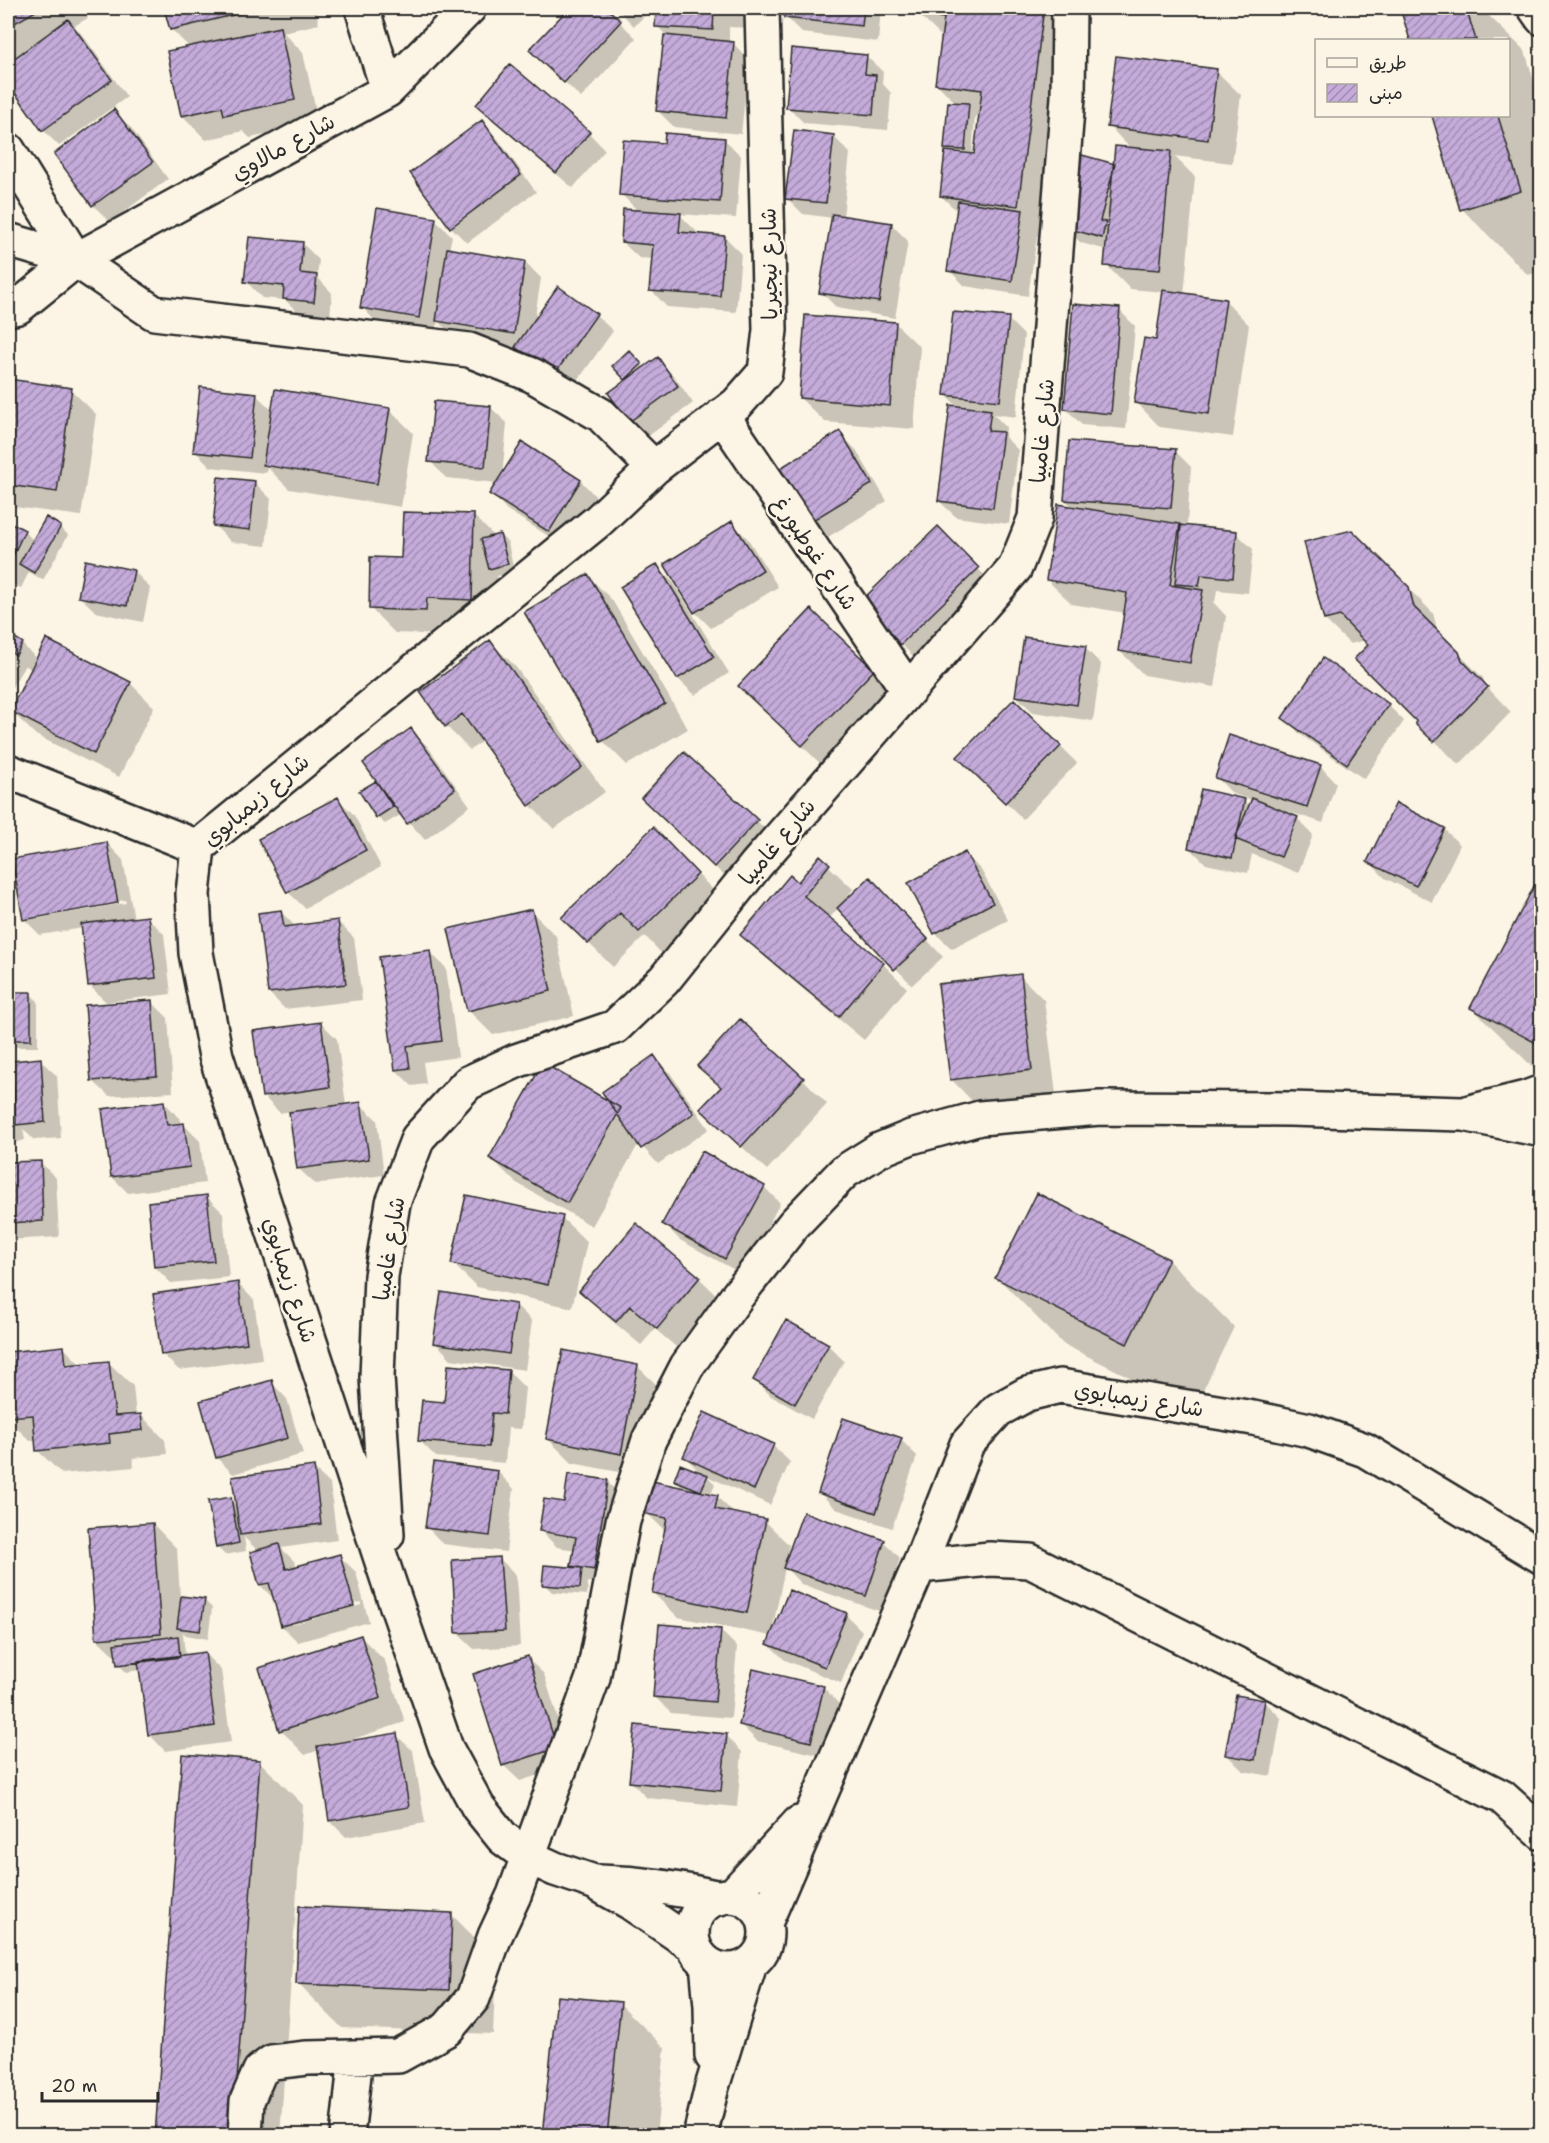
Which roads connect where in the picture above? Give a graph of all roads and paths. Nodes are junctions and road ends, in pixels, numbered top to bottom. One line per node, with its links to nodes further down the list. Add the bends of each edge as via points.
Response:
1 (362, 8): 7 (street)
2 (469, 8): 7 (street, شارع مالاوي)
3 (762, 8): 12 (street, شارع نيجيريا, via 770,330 765,372)
4 (1069, 8): 14 (street, شارع غامبيا, via 1068,98 1035,518 1015,568)
5 (1535, 8): 6 (street)
6 (1542, 18)
7 (388, 90): 10 (street, شارع مالاوي)
8 (8, 150): 10 (street)
9 (8, 240): 10 (street)
10 (76, 260): 11 (street, شارع مالاوي, via 18,307); 13 (street, via 154,313 469,350 532,375 601,416)
11 (8, 309)
12 (722, 415): 13 (street, شارع نيجيريا); 14 (street, شارع غوطبورغ)
13 (654, 468): 16 (street, شارع زيمبابوي, via 598,521)
14 (908, 690): 22 (street, شارع غامبيا, via 756,865 664,980 615,1027 516,1061 468,1083 418,1138 393,1203 381,1276 377,1377)
15 (8, 771): 16 (street)
16 (198, 847): 22 (street, شارع زيمبابوي, via 193,894 196,953 216,1056)
17 (1542, 1092): 18 (street)
18 (1462, 1114): 19 (street); 25 (street, via 1100,1108 980,1118 911,1137 879,1150 844,1172 794,1224 738,1295 687,1366 650,1440 623,1521 593,1678)
19 (1542, 1130)
20 (1542, 1557): 21 (street, شارع زيمبابوي, via 1365,1450 1309,1430 1060,1386 1027,1394 998,1410 967,1444)
21 (919, 1566): 23 (street, شارع زيمبابوي); 24 (street, via 990,1559 1030,1561 1502,1797)
22 (389, 1583): 25 (street, شارع زيمبابوي, via 446,1748 478,1807 504,1838)
23 (816, 1804): 27 (street, شارع زيمبابوي); 28 (street, شارع زيمبابوي)
24 (1542, 1833)
25 (527, 1857): 26 (street, شارع زيمبابوي); 31 (street, via 473,1998 447,2029 398,2056)
26 (594, 1882): 27 (street, شارع زيمبابوي, via 657,1885); 29 (street, شارع زيمبابوي, via 631,1903)
27 (726, 1897): 28 (street, via 749,1902); 29 (street, via 709,1902 694,1920 692,1932)
28 (765, 1923): 30 (street, via 764,1946)
29 (700, 1954): 30 (street, via 724,1970); 32 (street, via 711,2006)
30 (750, 1964): 32 (street)
31 (356, 2057): 33 (street, via 272,2062 260,2071 248,2100); 34 (street)
32 (711, 2090): 35 (street)
33 (246, 2136)
34 (347, 2136)
35 (700, 2136)

